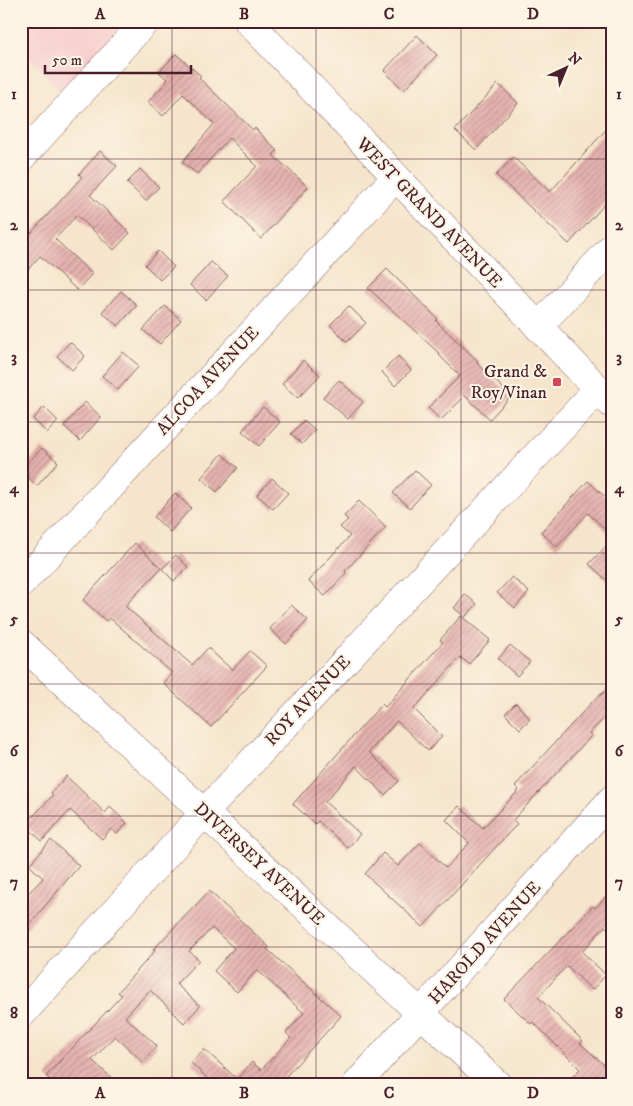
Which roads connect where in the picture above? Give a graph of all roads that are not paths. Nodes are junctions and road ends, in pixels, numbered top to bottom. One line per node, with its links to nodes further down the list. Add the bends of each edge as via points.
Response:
1 (146, 21): 3 (street)
2 (248, 21): 4 (street, WEST GRAND AVENUE)
3 (21, 158)
4 (395, 178): 6 (street, WEST GRAND AVENUE); 8 (street, ALCOA AVENUE)
5 (612, 247): 6 (street)
6 (538, 327): 7 (street, WEST GRAND AVENUE)
7 (605, 396): 11 (street, ROY AVENUE)
8 (21, 584)
9 (21, 643): 11 (street, DIVERSEY AVENUE)
10 (612, 799): 12 (street, HAROLD AVENUE)
11 (204, 813): 12 (street, DIVERSEY AVENUE); 13 (street, ROY AVENUE)
12 (422, 1014): 14 (street, HAROLD AVENUE); 15 (street, DIVERSEY AVENUE)
13 (21, 1015)
14 (356, 1085)
15 (498, 1085)

